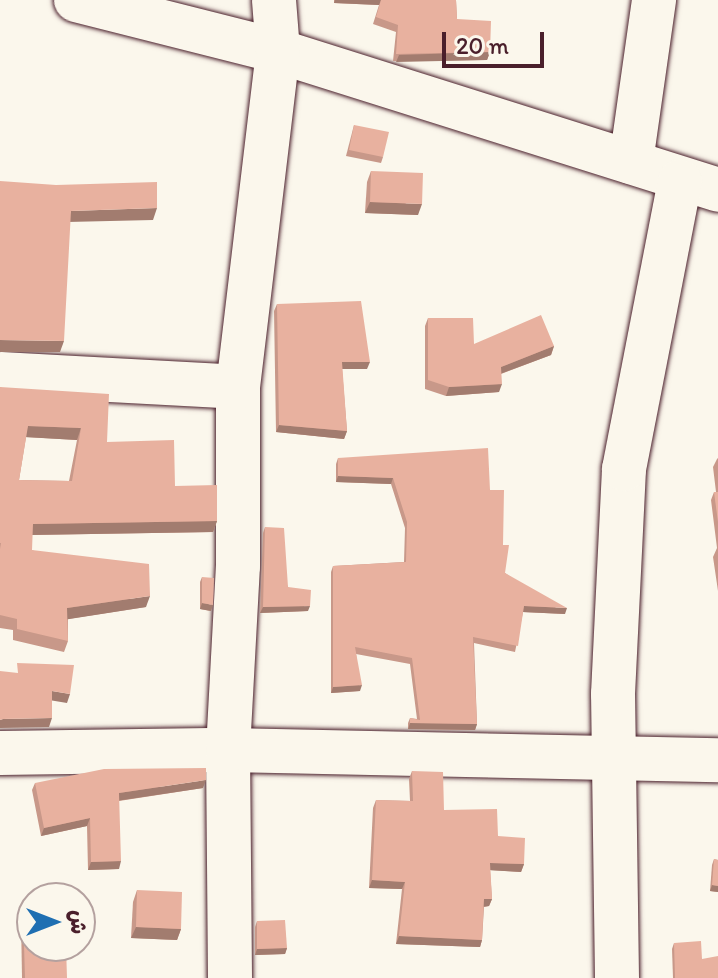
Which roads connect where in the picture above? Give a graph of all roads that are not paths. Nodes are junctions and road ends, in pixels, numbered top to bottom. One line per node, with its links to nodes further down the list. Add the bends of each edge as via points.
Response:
1 (76, 0): 4 (street)
2 (274, 0): 4 (street)
3 (654, 0): 5 (street)
4 (278, 51): 5 (street); 8 (street)
5 (631, 162): 6 (street)
6 (699, 186): 11 (street, via 624,469)
7 (0, 374): 8 (street)
8 (238, 387): 9 (street, via 238,566)
9 (228, 750): 10 (street); 11 (street); 13 (street)
10 (0, 753)
11 (614, 758): 12 (street); 14 (street)
12 (718, 760)
13 (230, 978)
14 (617, 978)

